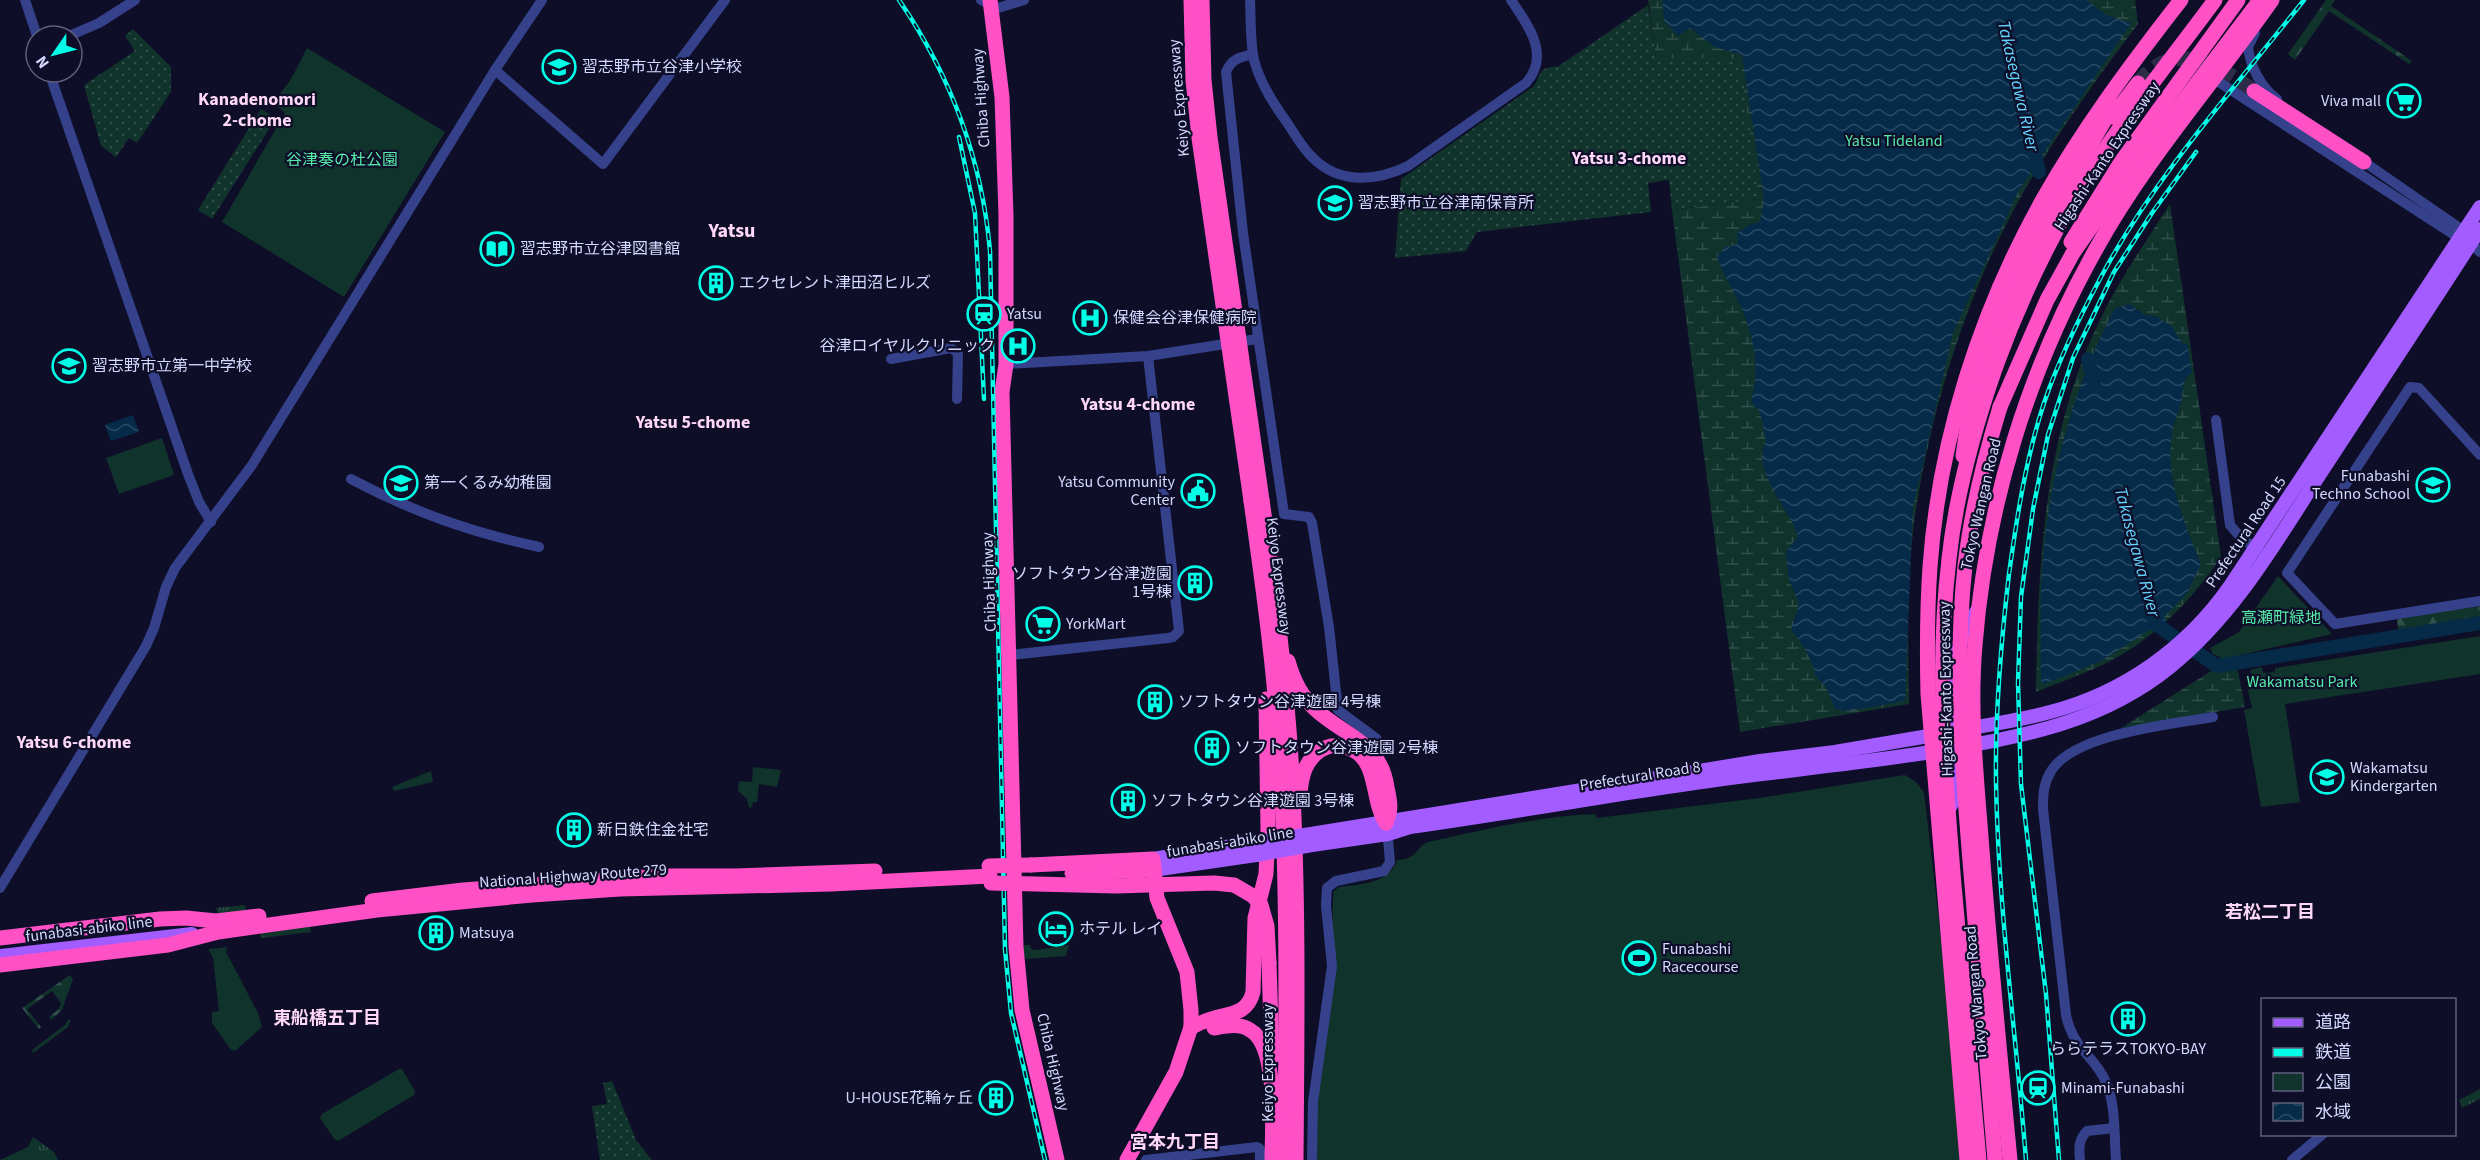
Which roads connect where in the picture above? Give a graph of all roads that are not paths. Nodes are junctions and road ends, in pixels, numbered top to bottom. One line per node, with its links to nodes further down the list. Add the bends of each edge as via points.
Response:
1 (25, 0): 16 (street)
2 (135, 0): 17 (street)
3 (542, 0): 19 (street)
4 (725, 0): 19 (street, via 603,164)
5 (1024, 0): 14 (street, via 998,8)
6 (1191, 0): 43 (highway, Keiyo Expressway, bridge, via 1199,138)
7 (1202, 0): 44 (highway, Keiyo Expressway, bridge, via 1210,137)
8 (1250, 0): 18 (street)
9 (1511, 0): 18 (street, via 1534,36 1538,54 1533,75 1408,166 1376,178 1352,178 1315,160 1269,96)
10 (2181, 0): 52 (highway, Tokyo Wangan Road, via 2062,167 2014,255 1982,332 1951,437 1935,519 1927,619)
11 (2192, 0): 25 (highway, via 2114,104)
12 (2215, 0): 34 (highway, Higashi-Kanto Expressway, via 2105,150 2069,207)
13 (2238, 0): 35 (highway, Higashi-Kanto Expressway, via 2093,204 2047,286)
14 (987, 2): 33 (highway, Chiba Highway, via 1002,97)
15 (2267, 2): 20 (highway, Tokyo Wangan Road); 24 (highway); 26 (street, via 2264,21 2249,40 2253,68 2274,97 2337,138)
16 (33, 24)
17 (84, 29)
18 (1253, 54): 30 (street, via 1229,63 1226,72)
19 (495, 70): 40 (street, via 252,465)
20 (2214, 79): 24 (highway, via 2204,78); 29 (street); 46 (highway, Tokyo Wangan Road, via 2147,169 2097,247 2053,336 2010,453 1990,534)
21 (2138, 83): 25 (highway)
22 (54, 84): 40 (street, via 188,474)
23 (2254, 91): 26 (highway)
24 (2190, 92): 35 (highway, via 2073,252)
25 (2088, 151): 34 (highway, via 2011,289)
26 (2364, 162): 29 (street)
27 (2480, 207): 29 (main road, Prefectural Road 15)
28 (2480, 229): 29 (main road, Prefectural Road 15)
29 (2469, 241): 42 (main road, Prefectural Road 15)
30 (1257, 339): 31 (street); 53 (street, via 1284,514 1305,515 1312,523 1338,710)
31 (1148, 356): 33 (street); 48 (street, via 1179,631 1168,638)
32 (891, 358): 36 (street, via 956,350)
33 (1006, 364): 48 (highway, Chiba Highway, via 1002,392)
34 (1990, 364): 82 (highway, Higashi-Kanto Expressway, bridge, via 1957,509 1944,607 1942,713)
35 (2012, 373): 83 (highway, Higashi-Kanto Expressway, bridge, via 1983,465 1970,530 1960,657 1966,818)
36 (957, 399)
37 (2216, 420): 42 (street, via 2230,525 2242,539)
38 (2478, 448): 45 (street, via 2419,388 2410,387 2287,573 2335,624)
39 (351, 479): 41 (street, via 444,522)
40 (211, 522): 61 (street, via 175,568 146,646)
41 (539, 547)
42 (2261, 551): 47 (main road, Prefectural Road 15, via 2224,616)
43 (1261, 574): 69 (highway, via 1268,828 1265,884 1254,927 1253,992 1242,1010); 78 (highway, Keiyo Expressway, bridge, via 1282,805)
44 (1275, 593): 56 (highway, via 1289,663 1298,686 1314,708 1373,752 1386,780 1391,810); 62 (highway, Keiyo Expressway, bridge, via 1292,774)
45 (2480, 602)
46 (1979, 608): 50 (highway, Tokyo Wangan Road); 51 (main road, via 1952,667)
47 (2178, 653): 50 (main road, Prefectural Road 15, via 2077,704); 54 (main road, Prefectural Road 15, via 2136,691 2090,714 2051,729)
48 (1010, 655): 73 (highway, Chiba Highway, via 1018,979)
49 (2213, 717): 71 (street, via 2121,733 2076,750 2061,758 2043,790 2066,1015 2075,1042 2105,1080)
50 (1974, 727): 51 (main road, Prefectural Road 15); 54 (highway, Tokyo Wangan Road)
51 (1950, 732): 52 (main road, Prefectural Road 15); 55 (main road)
52 (1930, 735): 55 (highway, Tokyo Wangan Road); 56 (main road, Prefectural Road 8)
53 (1377, 739)
54 (1966, 746): 55 (main road, Prefectural Road 8); 58 (main road, via 1954,764 1956,796 1944,821); 84 (highway, Tokyo Wangan Road)
55 (1932, 752): 56 (main road, Prefectural Road 8); 58 (highway, Tokyo Wangan Road)
56 (1387, 828): 57 (main road, Prefectural Road 8); 62 (highway, bridge, via 1378,812 1364,758 1349,748 1332,746 1317,753 1306,766 1301,784); 80 (street, via 1390,862 1384,872 1336,881 1327,888 1332,966 1312,1102)
57 (1312, 840): 59 (main road, funabasi-abiko line, bridge)
58 (1941, 863): 81 (highway, Tokyo Wangan Road)
59 (1153, 865): 60 (highway, National Highway Route 279, via 1031,869); 69 (highway, via 1157,898 1187,972)
60 (990, 875): 63 (highway, National Highway Route 279, via 620,889); 63 (highway, National Highway Route 279, via 658,876 564,882 440,893); 70 (highway, bridge, via 1116,886 1214,883 1234,885 1253,896 1261,905 1267,926)
61 (0, 888)
62 (1297, 910): 79 (highway, Keiyo Expressway)
63 (217, 926): 64 (main road); 65 (highway, National Highway Route 279, via 177,918); 68 (highway, National Highway Route 279, via 168,945)
64 (182, 930): 66 (main road, funabasi-abiko line); 67 (main road, funabasi-abiko line)
65 (0, 938)
66 (0, 947)
67 (0, 956)
68 (0, 965)
69 (1191, 1027): 70 (highway, via 1243,1026 1256,1034 1267,1058); 74 (highway, via 1176,1072)
70 (1272, 1096): 77 (highway)
71 (2114, 1128): 85 (street, via 2087,1131 2079,1144); 86 (street)
72 (2321, 1136): 87 (street)
73 (1056, 1160)
74 (1127, 1160)
75 (1146, 1160): 76 (street, via 1257,1147)
76 (1260, 1160)
77 (1272, 1160)
78 (1285, 1160)
79 (1296, 1160)
80 (1312, 1160)
81 (1967, 1160)
82 (1979, 1160)
83 (1995, 1160)
84 (2010, 1160)
85 (2080, 1160)
86 (2116, 1160)
87 (2292, 1160)

